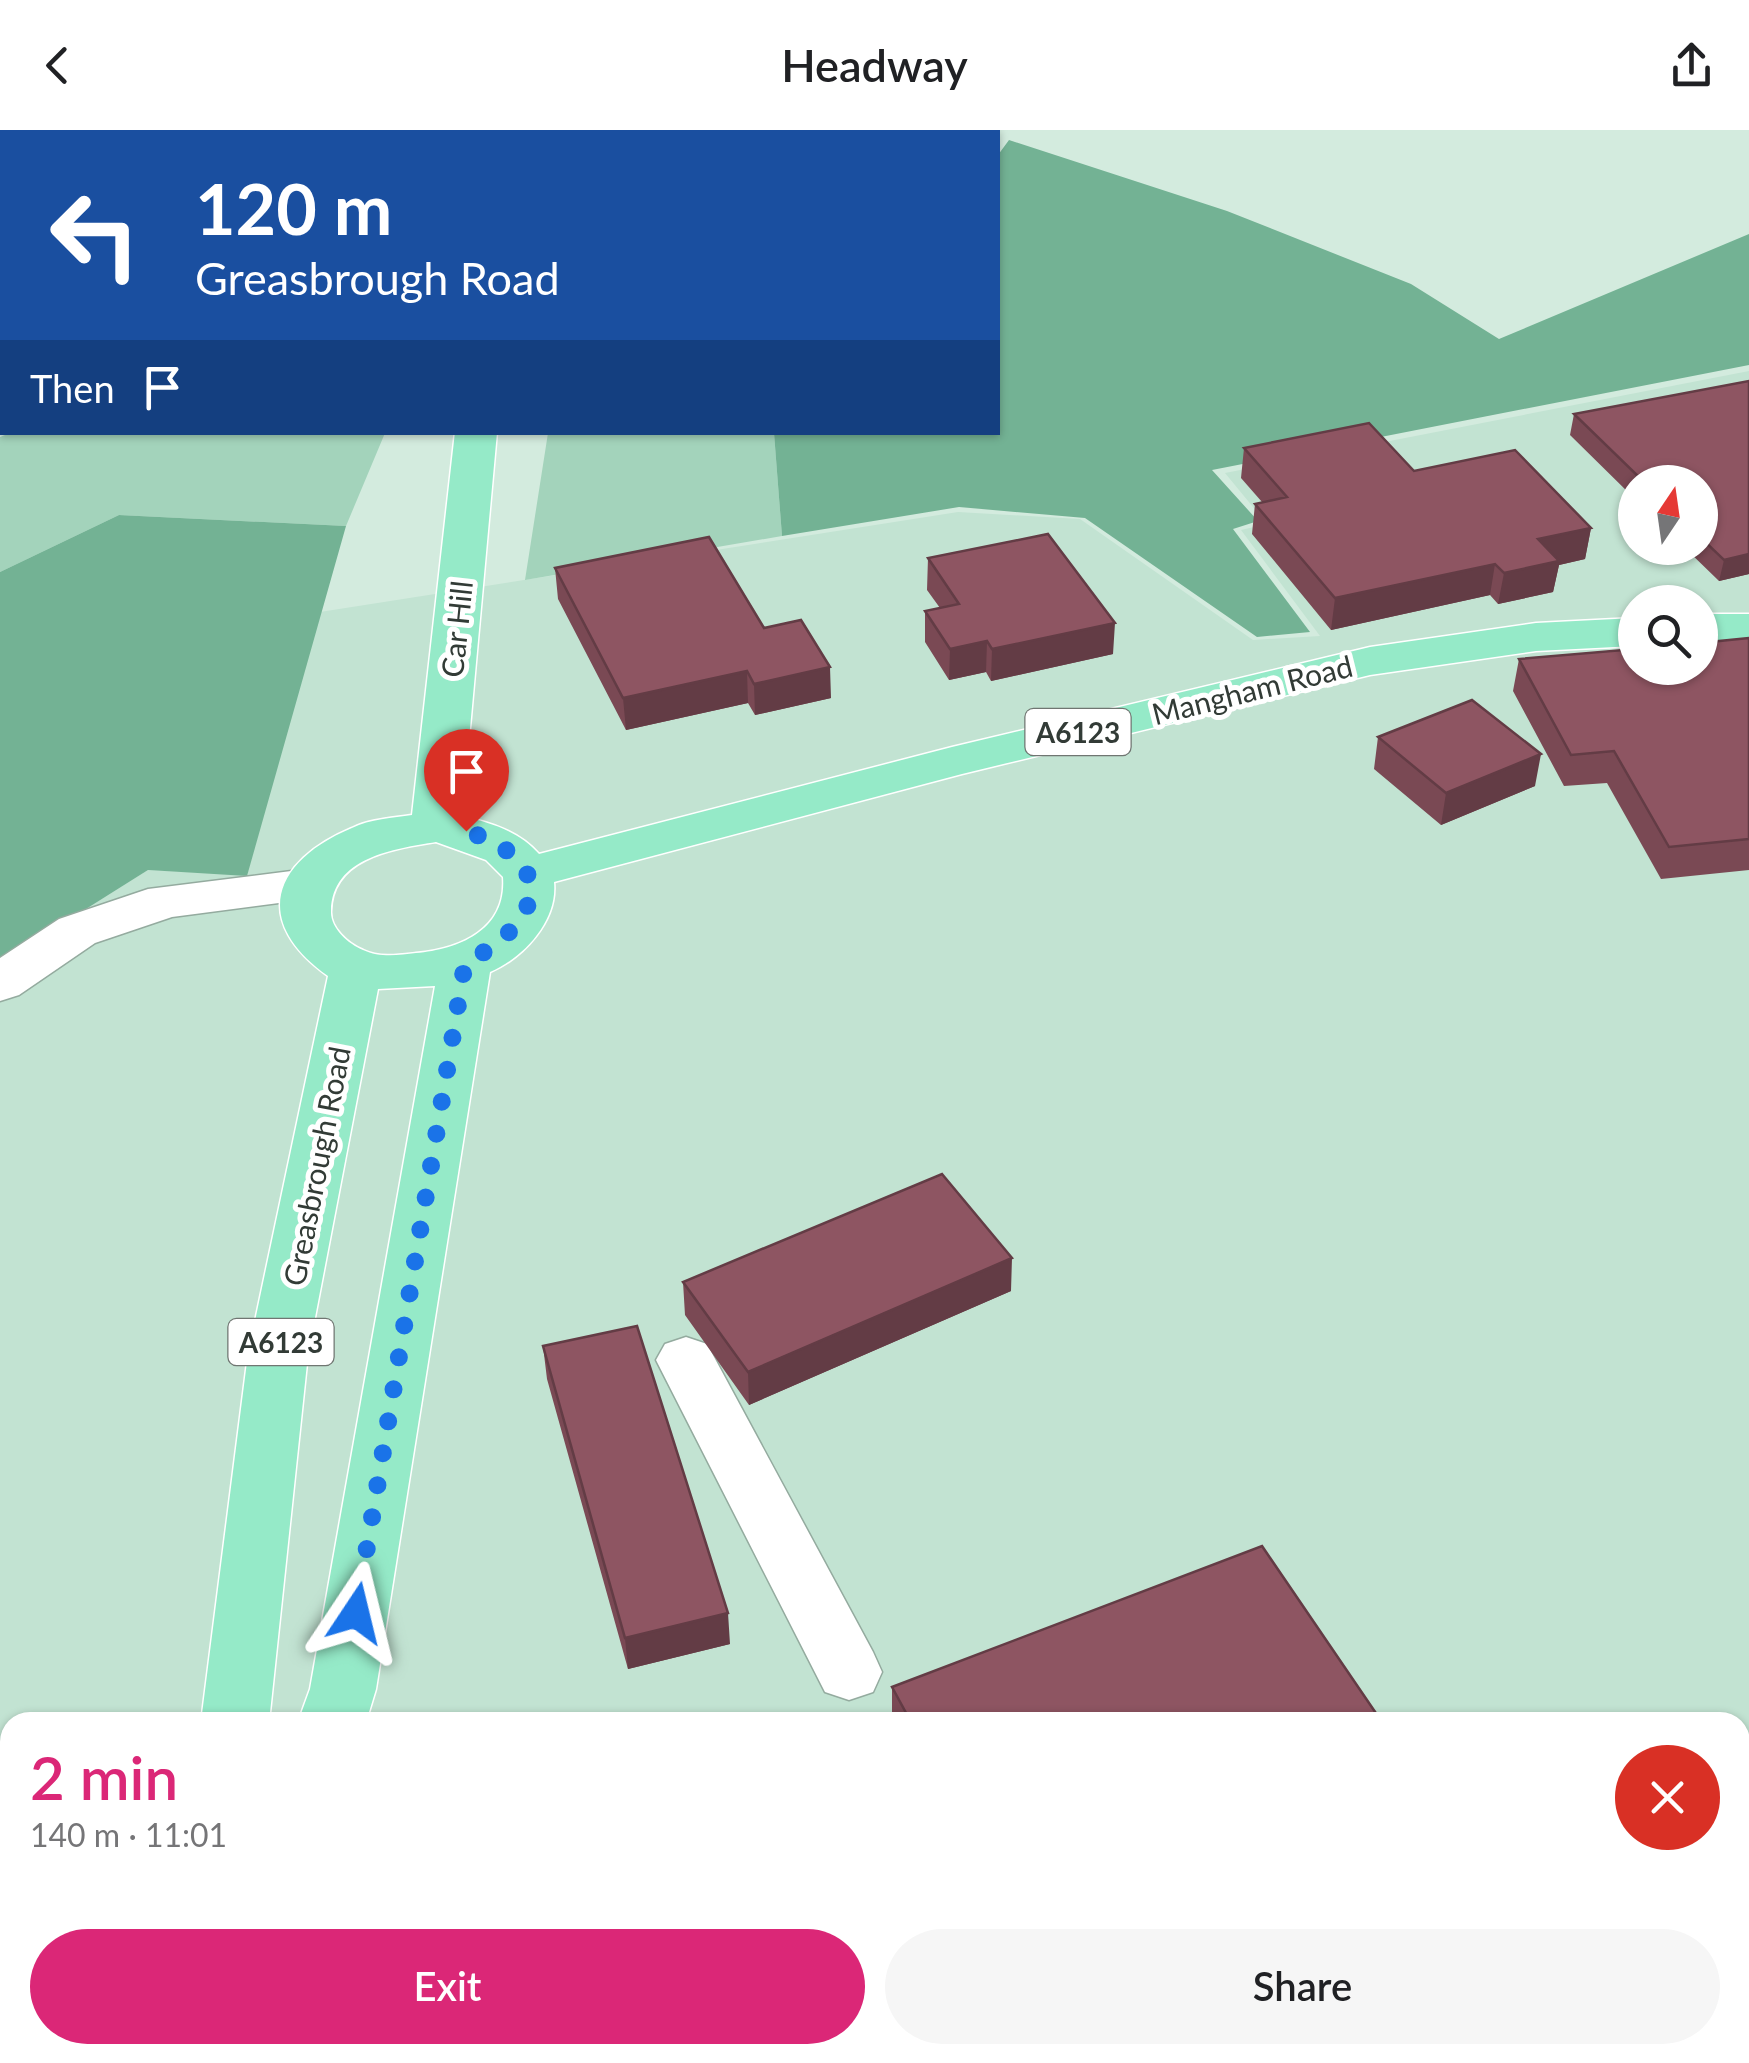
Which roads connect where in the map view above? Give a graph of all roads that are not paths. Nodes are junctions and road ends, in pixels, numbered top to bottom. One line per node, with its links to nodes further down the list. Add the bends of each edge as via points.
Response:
1 (476, 435): 5 (main road, Car Hill)
2 (1718, 628): 3 (main road)
3 (1749, 628)
4 (1618, 633): 6 (main road, Mangham Road / A6123, via 1536,637 1370,661)
5 (436, 826): 6 (main road, via 494,840); 7 (main road, via 358,842 322,865)
6 (528, 873): 8 (main road, via 531,898 521,922 498,946)
7 (307, 885): 9 (main road, via 301,909 308,932); 10 (street, via 166,901 77,930)
8 (465, 963): 9 (main road, via 429,972); 14 (main road)
9 (356, 967): 13 (main road, Greasbrough Road / A6123, via 278,1354)
10 (0, 982)
11 (686, 1360): 12 (street)
12 (849, 1672)
13 (236, 1712)
14 (336, 1712)

